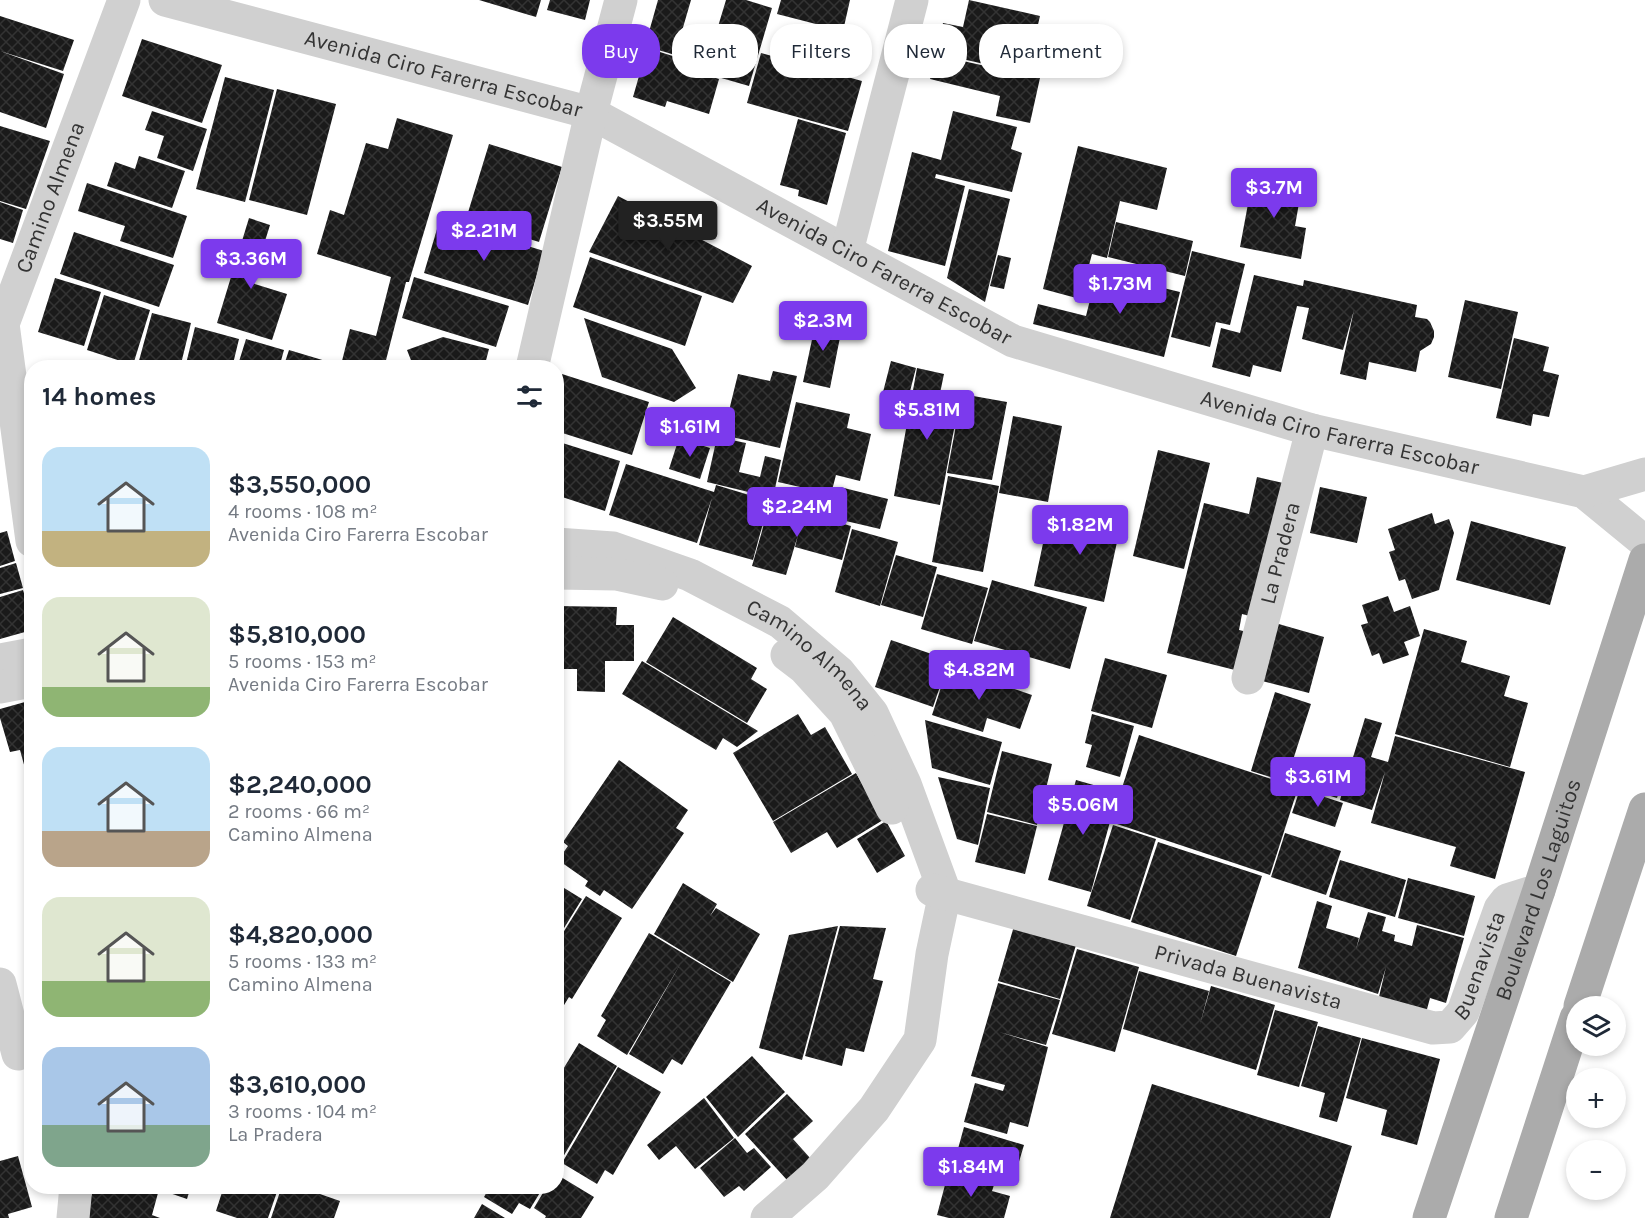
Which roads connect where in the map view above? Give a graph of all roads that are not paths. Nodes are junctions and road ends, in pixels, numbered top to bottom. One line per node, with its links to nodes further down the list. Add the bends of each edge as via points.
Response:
1 (124, 0): 10 (street, Camino Almena, via 3,324)
2 (165, 0): 5 (street, Avenida Ciro Farerra Escobar)
3 (621, 0): 5 (street)
4 (912, 0): 6 (street)
5 (591, 113): 6 (street, Avenida Ciro Farerra Escobar); 7 (street)
6 (847, 251): 8 (street, Avenida Ciro Farerra Escobar, via 1013,341)
7 (534, 360)
8 (1312, 430): 11 (street, Avenida Ciro Farerra Escobar); 18 (street, La Pradera)
9 (1645, 474): 11 (street, Avenida Ciro Farerra Escobar)
10 (24, 481)
11 (1584, 492): 12 (street, Avenida Ciro Farerra Escobar)
12 (1645, 542)
13 (564, 545): 23 (street, Camino Almena, via 613,548 690,575 780,622 839,672 872,713 905,784)
14 (1645, 560): 22 (main road, Boulevard Los Laguitos)
15 (564, 573): 23 (street, Camino Almena, via 616,574 673,586 771,642 804,668 845,713)
16 (24, 656): 17 (street)
17 (0, 660)
18 (1248, 678)
19 (24, 682): 20 (street)
20 (0, 687)
21 (1645, 809): 25 (main road)
22 (1539, 890): 26 (street, Buenavista, via 1508,900 1500,909 1463,1012); 32 (main road, Boulevard Los Laguitos)
23 (938, 892): 26 (street, Privada Buenavista, via 1433,1028); 31 (street, via 920,1040 874,1109 814,1176)
24 (0, 984): 28 (street)
25 (1583, 996)
26 (1450, 1027)
27 (1566, 1049): 33 (main road)
28 (17, 1050)
29 (75, 1194): 30 (street)
30 (73, 1218)
31 (767, 1218)
32 (1429, 1218)
33 (1511, 1218)

